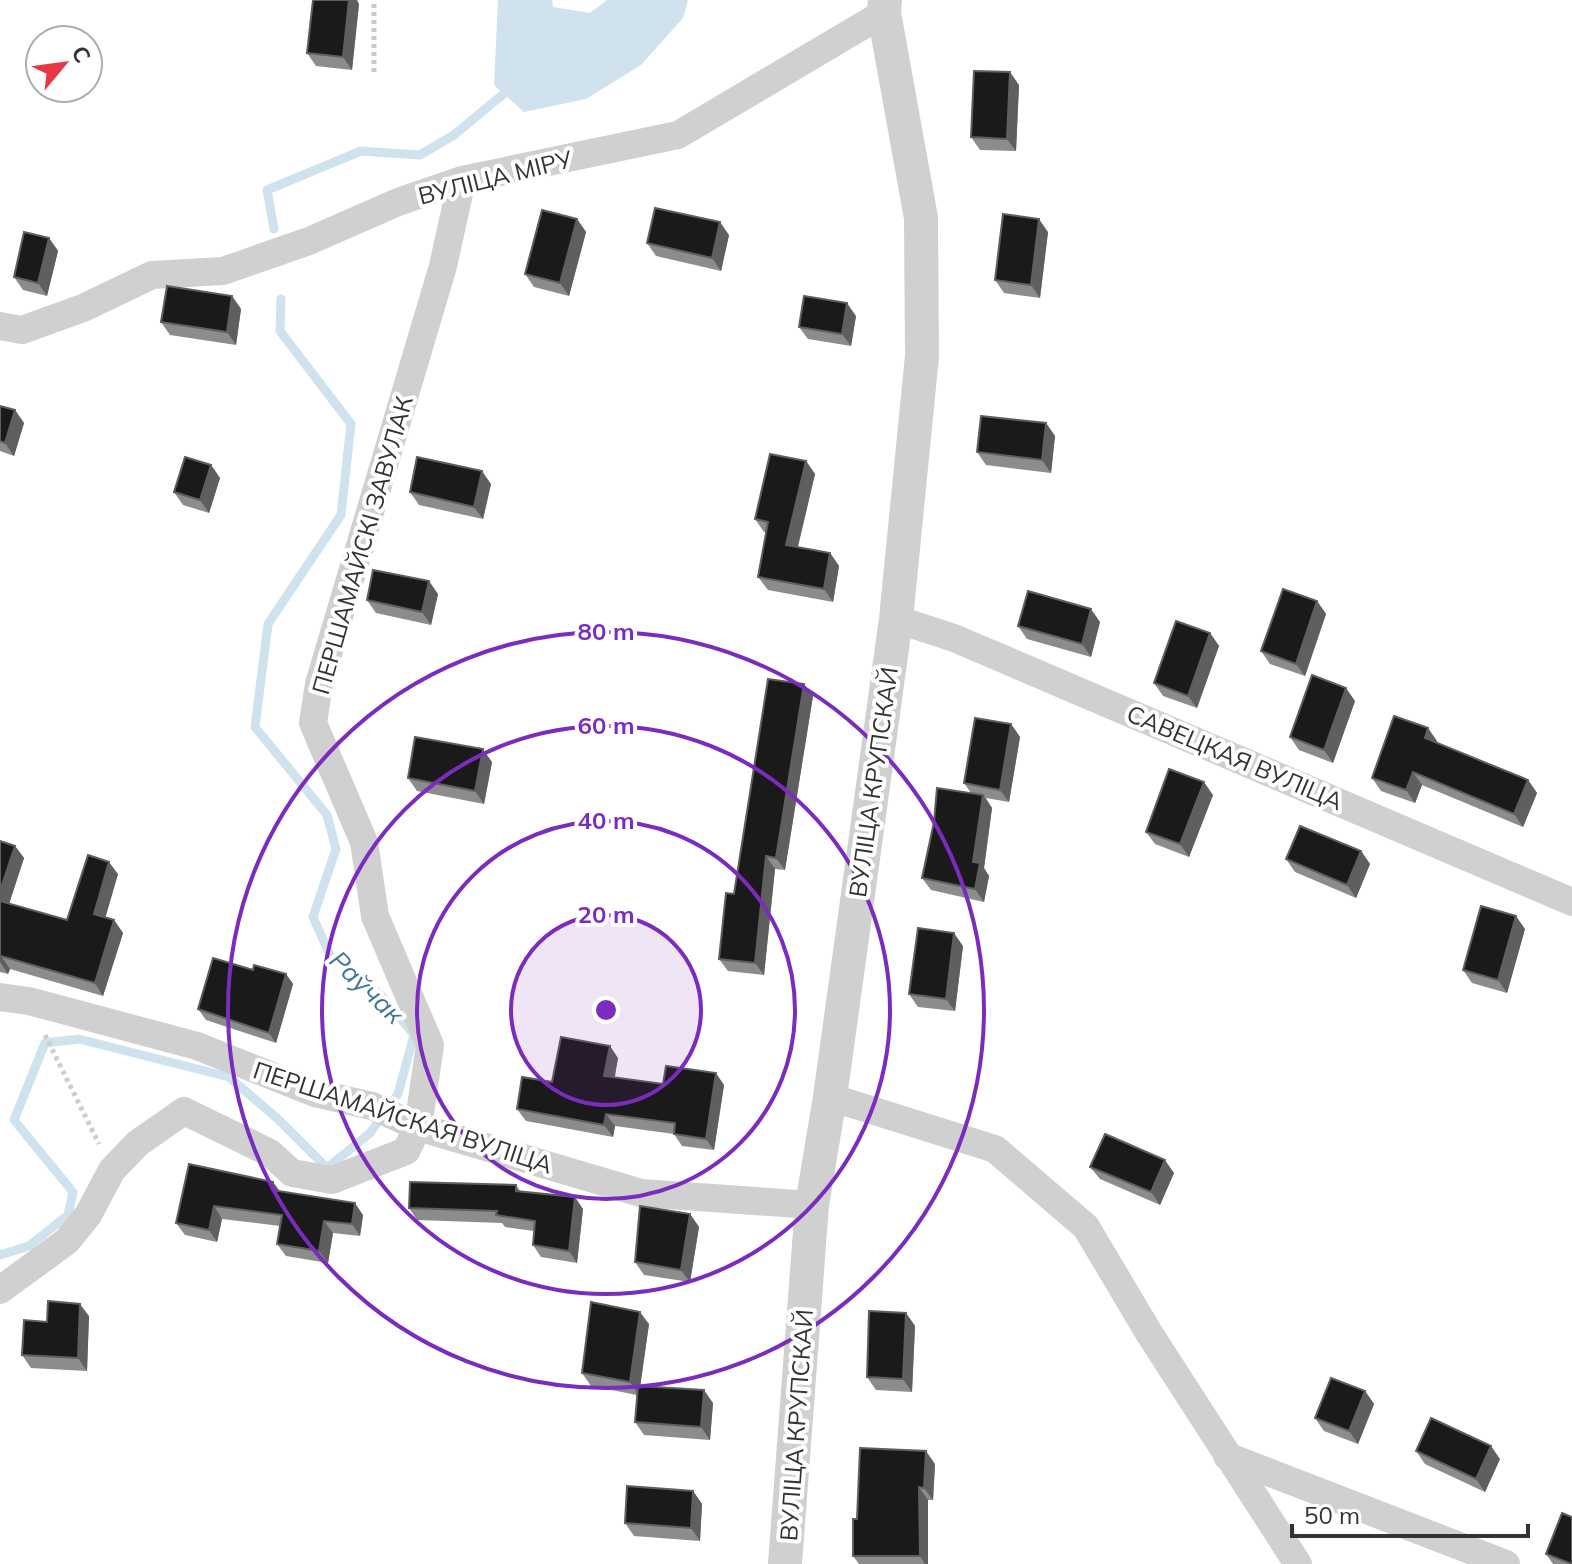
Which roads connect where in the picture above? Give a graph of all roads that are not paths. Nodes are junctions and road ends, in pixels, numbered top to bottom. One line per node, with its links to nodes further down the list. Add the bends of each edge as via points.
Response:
1 (884, 6): 2 (street, ВУЛІЦА МІРУ, via 678,135); 4 (street, ВУЛІЦА КРУПСКАЙ, via 921,218 922,356)
2 (462, 180): 3 (street, ВУЛІЦА МІРУ, via 223,271 152,275 22,330); 8 (street, ПЕРШАМАЙСКІ ЗАВУЛАК, via 443,266 319,684 313,723 364,842 375,916 430,1045)
3 (0, 326)
4 (896, 619): 5 (street, САВЕЦКАЯ ВУЛІЦА, via 954,638); 7 (street, ВУЛІЦА КРУПСКАЙ)
5 (1572, 902)
6 (0, 997): 8 (street, ПЕРШАМАЙСКАЯ ВУЛІЦА, via 197,1046)
7 (830, 1097): 9 (street, ВУЛІЦА КРУПСКАЙ); 11 (street, via 995,1149 1086,1227)
8 (409, 1123): 9 (street, ПЕРШАМАЙСКАЯ ВУЛІЦА, via 641,1193); 10 (street, via 406,1151 332,1180 292,1173 270,1153 184,1111 138,1143 112,1170 67,1241)
9 (812, 1205): 12 (street, ВУЛІЦА КРУПСКАЙ)
10 (0, 1290)
11 (1227, 1456): 13 (street); 14 (street)
12 (785, 1564)
13 (1298, 1564)
14 (1506, 1564)

